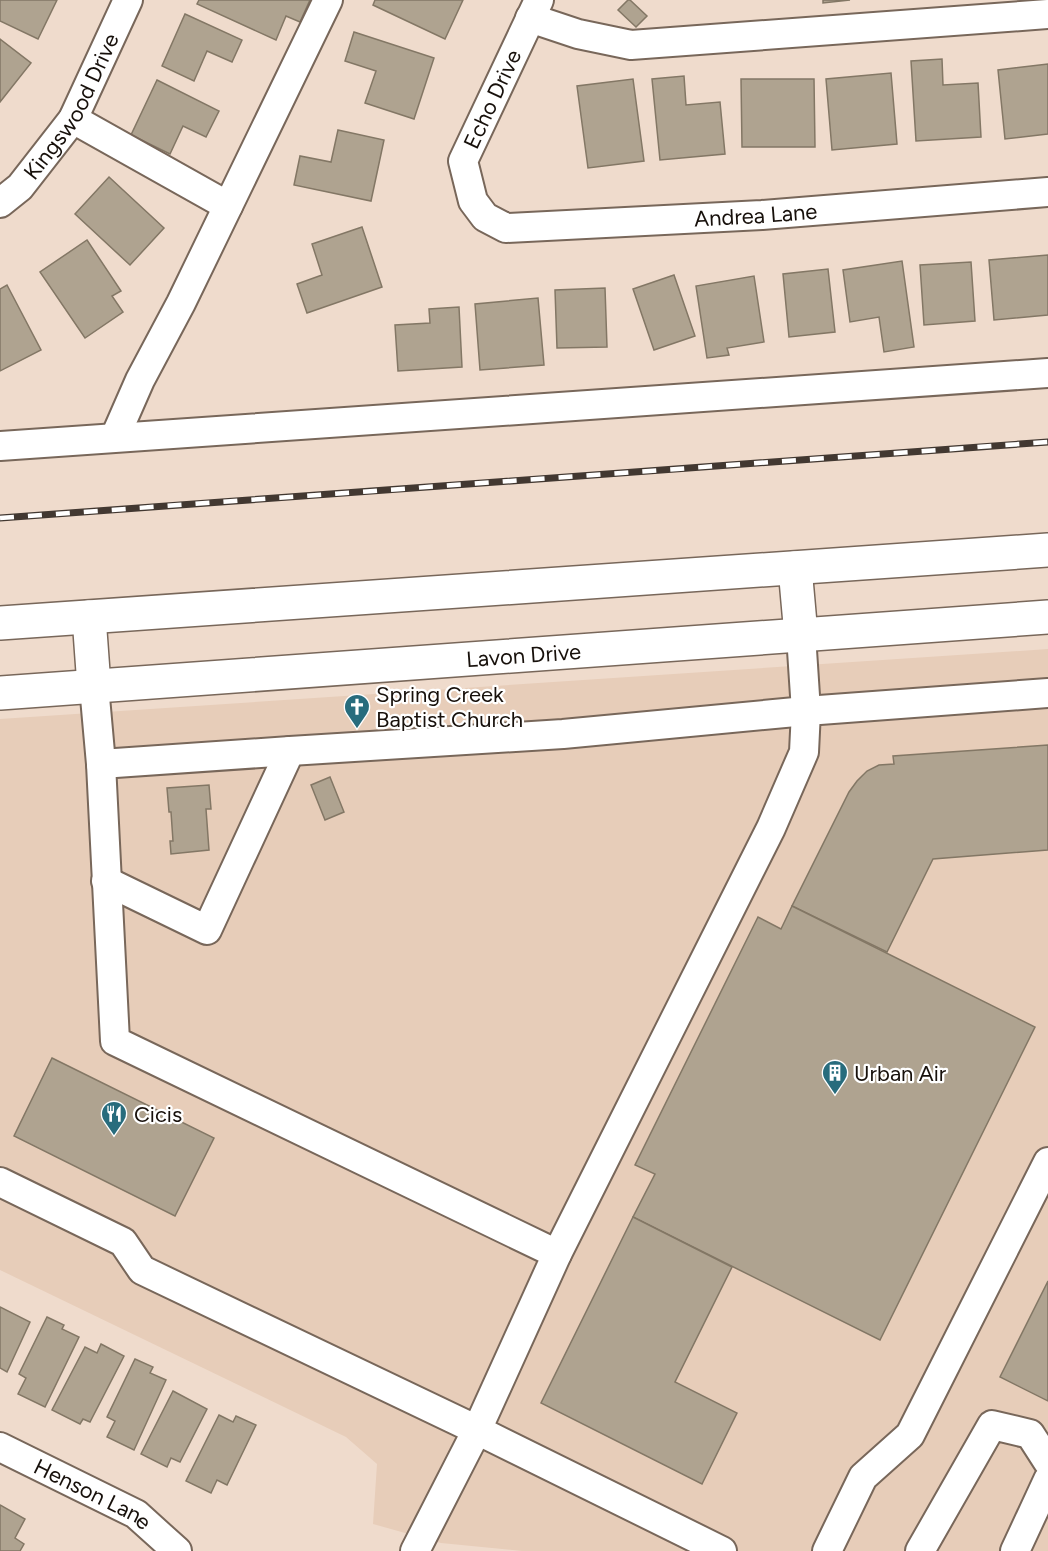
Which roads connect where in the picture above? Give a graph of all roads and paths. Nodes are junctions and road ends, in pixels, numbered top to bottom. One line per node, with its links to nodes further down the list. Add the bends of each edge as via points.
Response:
1 (129, 0): 5 (street, Kingswood Drive)
2 (328, 0): 9 (street)
3 (534, 9): 4 (street, via 578,34 631,45); 7 (street, Echo Drive, via 463,161)
4 (1048, 14)
5 (73, 118): 8 (street, Kingswood Drive, via 20,187); 9 (street)
6 (1048, 192): 7 (street, Andrea Lane, via 762,215 506,228 485,217)
7 (473, 201)
8 (0, 202)
9 (228, 206): 11 (street)
10 (1048, 372): 11 (street)
11 (115, 437): 12 (street)
12 (0, 446)
13 (1048, 550): 14 (main road)
14 (795, 568): 15 (main road); 18 (main road)
15 (89, 617): 17 (main road); 19 (main road)
16 (1048, 617): 18 (main road, Lavon Drive)
17 (0, 624)
18 (801, 635): 19 (main road, Lavon Drive); 22 (street)
19 (94, 686): 20 (main road, Lavon Drive); 24 (street)
20 (0, 693)
21 (1048, 693): 22 (street)
22 (806, 711): 23 (street, via 563,734); 28 (street, via 804,752 771,828)
23 (290, 751): 24 (street); 25 (street, via 207,930)
24 (101, 764): 25 (street)
25 (106, 881): 28 (street, via 115,1041)
26 (1048, 1162): 36 (street, via 910,1435 863,1478)
27 (0, 1182): 29 (street, via 123,1242 142,1270)
28 (557, 1254): 29 (street)
29 (477, 1430): 34 (street); 35 (street)
30 (0, 1447): 33 (street, Henson Lane, via 136,1514)
31 (1048, 1462): 37 (street, via 1030,1434 992,1425)
32 (1048, 1480): 38 (street)
33 (177, 1551)
34 (415, 1551)
35 (722, 1551)
36 (827, 1551)
37 (920, 1551)
38 (1015, 1551)

